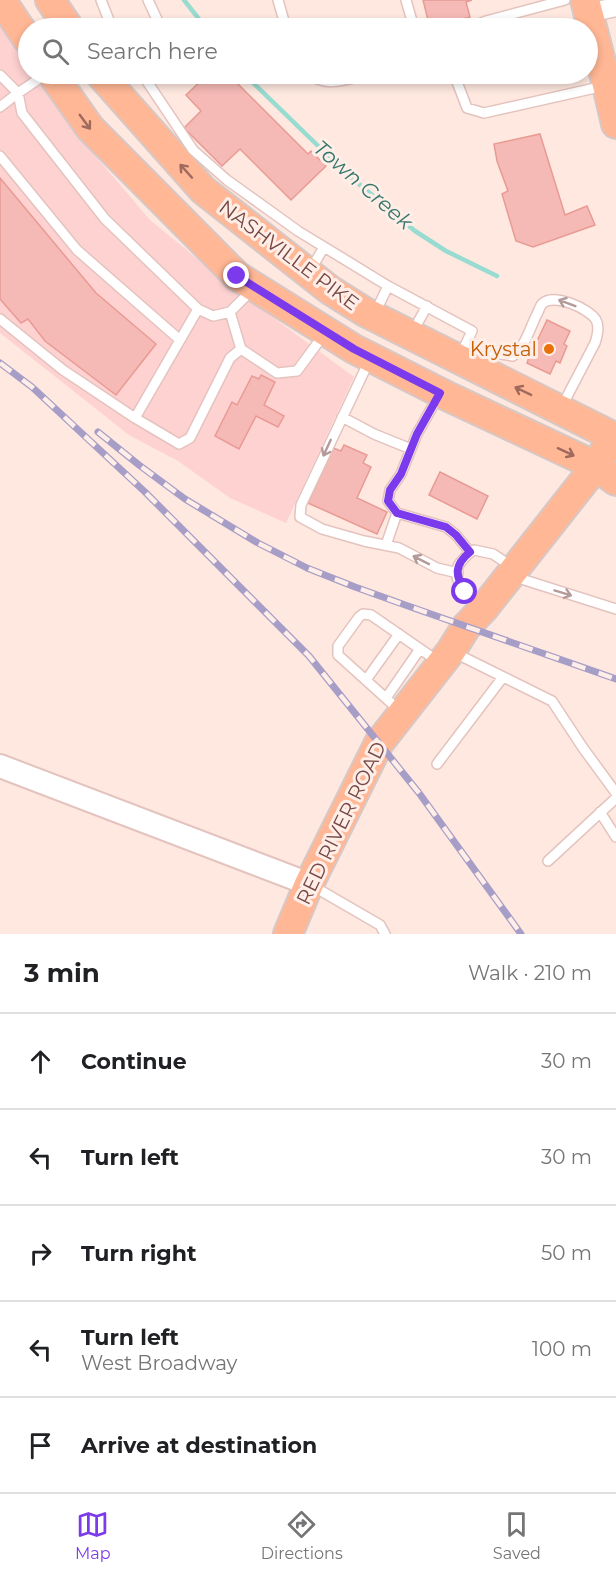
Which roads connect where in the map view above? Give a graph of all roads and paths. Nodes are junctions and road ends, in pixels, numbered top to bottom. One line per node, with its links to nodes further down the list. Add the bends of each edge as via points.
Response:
1 (50, 0): 9 (main road)
2 (101, 0): 10 (lane)
3 (148, 0): 11 (lane)
4 (278, 0): 12 (lane)
5 (406, 0): 13 (lane)
6 (3, 1): 15 (main road)
7 (579, 4): 8 (street); 14 (lane)
8 (616, 7)
9 (62, 18)
10 (108, 18)
11 (156, 18)
12 (283, 18)
13 (411, 18)
14 (502, 18)
15 (18, 24)
16 (598, 59): 23 (main road)
17 (0, 75): 24 (lane)
18 (31, 84): 24 (lane)
19 (59, 84): 34 (main road, one-way to 34, via 90,128 237,276)
20 (112, 84): 27 (main road, NASHVILLE PIKE)
21 (146, 84): 27 (lane)
22 (458, 84): 23 (lane, via 467,108 484,113)
23 (607, 85): 26 (main road)
24 (18, 93): 25 (lane); 36 (lane, via 22,113 105,219)
25 (0, 107)
26 (616, 124)
27 (166, 131): 29 (main road, NASHVILLE PIKE, via 203,190)
28 (0, 156): 42 (lane, via 77,250)
29 (219, 188): 30 (lane); 31 (main road, NASHVILLE PIKE)
30 (324, 247): 32 (lane); 33 (lane)
31 (278, 249): 32 (main road, NASHVILLE PIKE); 34 (main road)
32 (309, 273): 38 (main road, NASHVILLE PIKE)
33 (388, 285): 35 (lane); 38 (lane)
34 (255, 288): 37 (lane); 40 (main road)
35 (427, 306): 41 (lane); 45 (lane, via 472,331)
36 (198, 309): 37 (lane, via 213,316); 42 (lane)
37 (230, 312): 43 (lane)
38 (374, 316): 41 (main road, NASHVILLE PIKE)
39 (0, 319): 50 (lane, via 63,370)
40 (326, 332): 43 (lane, via 297,371 277,373); 44 (main road)
41 (411, 335): 45 (main road, NASHVILLE PIKE)
42 (180, 340): 50 (lane)
43 (241, 349): 50 (lane, via 230,358 190,438 179,444)
44 (371, 357): 47 (main road); 49 (lane)
45 (458, 360): 46 (main road, NASHVILLE PIKE)
46 (484, 373): 48 (main road, NASHVILLE PIKE, one-way to 46); 48 (lane, one-way to 46, via 595,343 597,321 588,312 561,300 542,303 522,349 513,356 495,353)
47 (440, 393): 52 (lane); 53 (main road, one-way to 53)
48 (560, 410): 51 (main road, NASHVILLE PIKE)
49 (342, 417): 52 (lane); 55 (lane, one-way to 55, via 301,506 300,517 322,529)
50 (135, 418)
51 (615, 435): 53 (main road, RED RIVER ROAD)
52 (411, 449): 54 (lane, via 390,490 388,501)
53 (606, 474): 57 (main road, RED RIVER ROAD)
54 (397, 513): 55 (lane); 56 (lane, via 446,527)
55 (386, 545): 58 (lane, one-way to 55)
56 (470, 552): 57 (lane, via 493,554); 58 (lane)
57 (513, 572): 59 (main road, RED RIVER ROAD); 60 (lane, one-way to 60)
58 (458, 573): 59 (lane, via 465,592)
59 (484, 608): 62 (main road, RED RIVER ROAD)
60 (616, 609)
61 (399, 634): 62 (lane); 64 (lane); 64 (lane, via 363,614 345,636 338,646 338,655)
62 (437, 654): 63 (lane); 65 (main road, RED RIVER ROAD)
63 (503, 677): 66 (lane); 68 (lane, via 552,701)
64 (366, 680): 65 (lane)
65 (394, 705): 73 (main road, RED RIVER ROAD)
66 (437, 764)
67 (0, 766): 73 (street)
68 (616, 793)
69 (616, 798): 70 (lane)
70 (600, 812): 71 (lane); 72 (lane)
71 (616, 837)
72 (548, 861)
73 (309, 884): 74 (main road, RED RIVER ROAD); 75 (lane, via 380,926)
74 (288, 934)
75 (384, 934)

